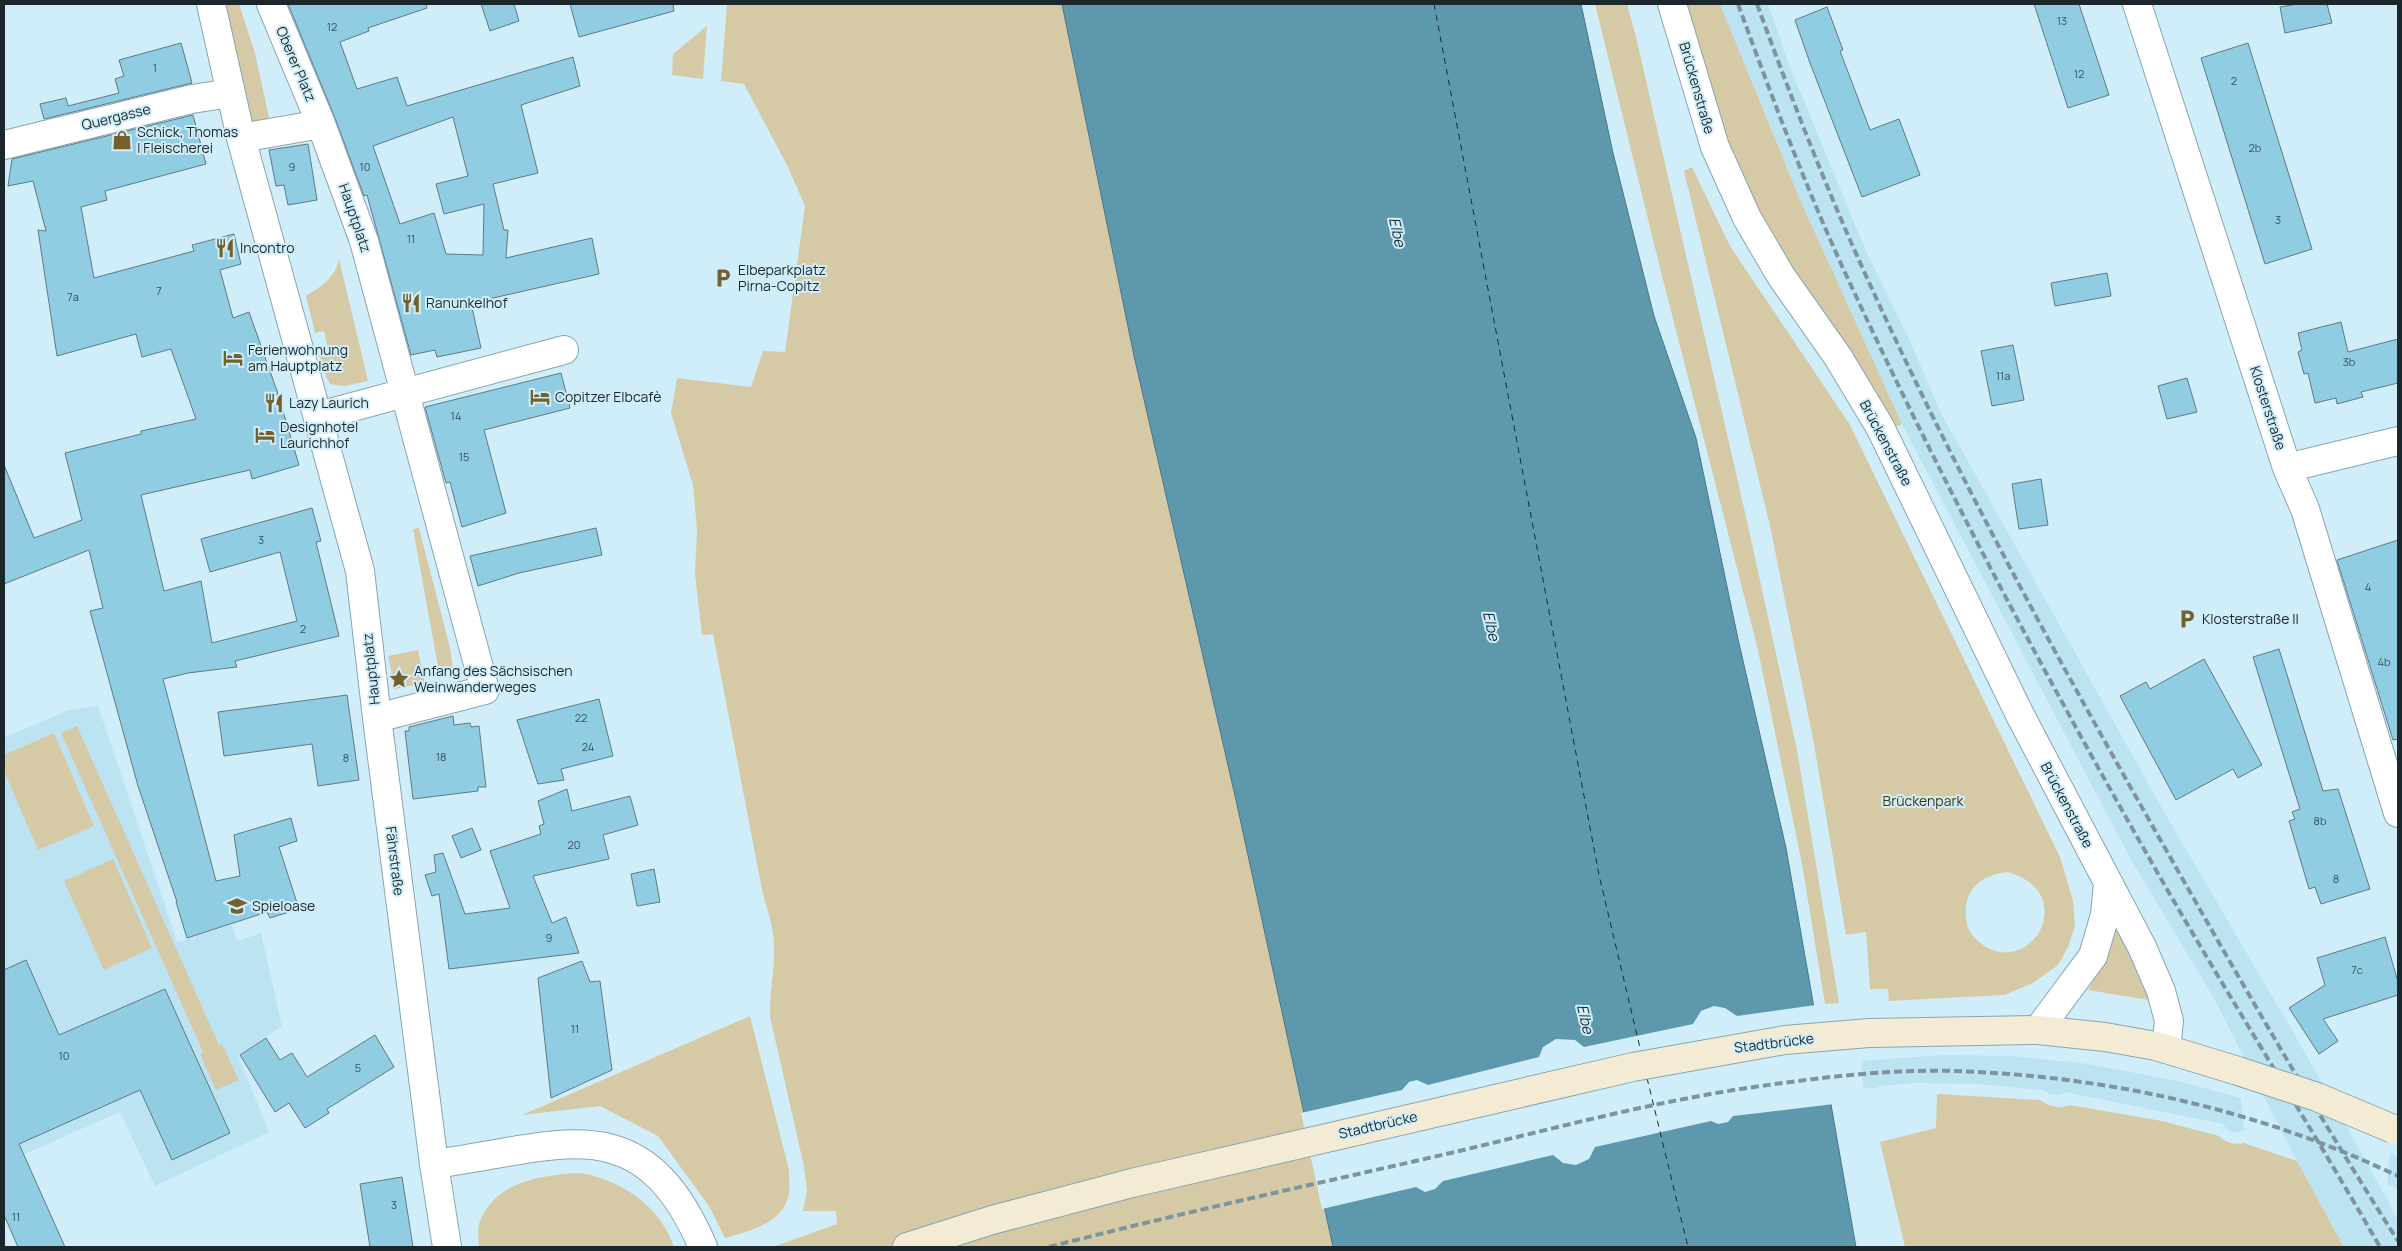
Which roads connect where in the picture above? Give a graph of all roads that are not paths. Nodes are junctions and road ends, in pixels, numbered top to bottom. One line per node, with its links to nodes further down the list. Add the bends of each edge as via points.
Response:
1 (211, 4): 5 (street)
2 (271, 4): 6 (street, Oberer Platz)
3 (1672, 4): 16 (street, Brückenstraße, via 1715,147 1747,218 1880,427 2019,713)
4 (2137, 4): 13 (street, Klosterstraße)
5 (230, 93): 7 (street, Hauptplatz); 8 (street, Quergasse, via 192,99)
6 (321, 124): 7 (street); 10 (street, Hauptplatz, via 364,241)
7 (241, 138): 11 (street, Hauptplatz)
8 (4, 145)
9 (564, 350): 10 (street)
10 (403, 393): 11 (street); 14 (street, Hauptplatz, via 485,690)
11 (319, 416): 14 (street, Hauptplatz, via 360,572)
12 (2398, 441): 13 (street)
13 (2287, 468): 15 (street, Klosterstraße, via 2305,509)
14 (377, 718): 20 (street, Fährstraße)
15 (2398, 813)
16 (2108, 883): 17 (street, via 2105,915 2093,956); 18 (street, Brückenstraße, via 2161,991 2169,1021)
17 (2038, 1030): 18 (main road, Stadtbrücke, via 2106,1037); 23 (main road, Stadtbrücke, via 1855,1034 1775,1041 1632,1067 1132,1183 992,1220)
18 (2166, 1049): 19 (main road, Stadtbrücke, bridge, via 2317,1097)
19 (2396, 1130)
20 (434, 1164): 21 (street); 22 (street, via 552,1144 583,1143 616,1150 643,1164 662,1179 688,1215)
21 (447, 1247)
22 (703, 1247)
23 (907, 1247)

